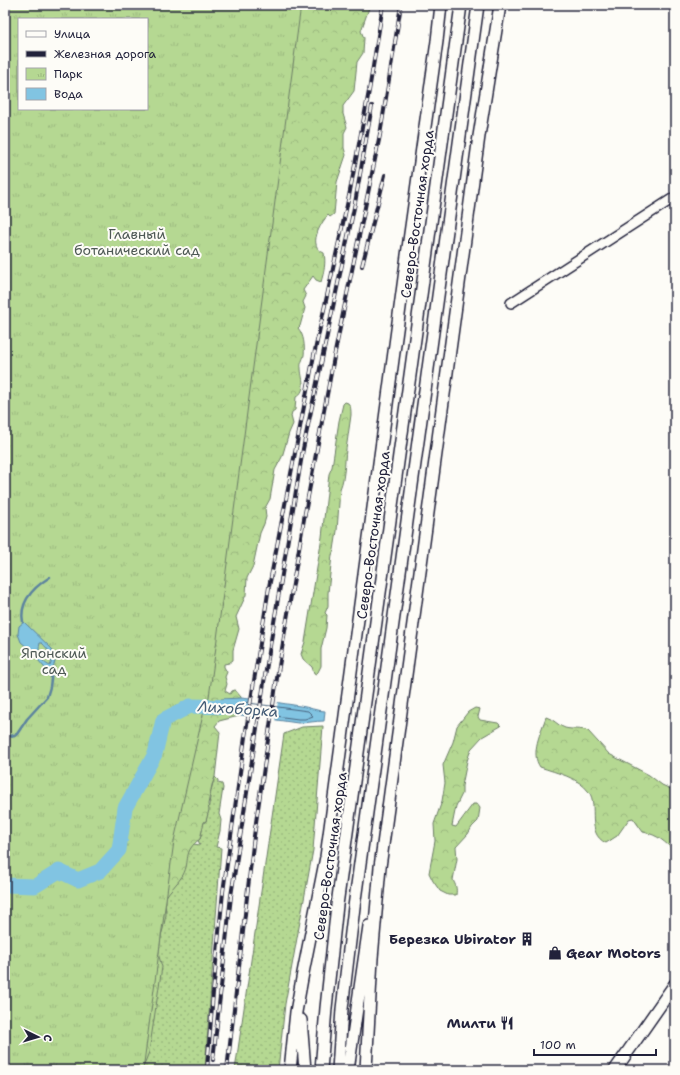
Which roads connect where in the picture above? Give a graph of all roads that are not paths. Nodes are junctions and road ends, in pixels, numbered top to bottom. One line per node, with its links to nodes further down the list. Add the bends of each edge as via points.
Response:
1 (441, 5): 7 (main road)
2 (444, 5): 7 (main road)
3 (461, 5): 16 (main road, Северо-Восточная хорда, via 337,905)
4 (478, 5): 17 (main road, via 354,907)
5 (492, 5): 8 (main road)
6 (500, 5): 8 (main road)
7 (437, 41): 12 (main road, via 326,857)
8 (488, 72): 11 (main road)
9 (675, 197): 10 (street)
10 (510, 303)
11 (380, 867): 18 (main road, via 365,945); 19 (main road)
12 (303, 973): 14 (main road); 15 (main road, via 301,1031)
13 (675, 984): 20 (main road)
14 (290, 1070)
15 (305, 1070)
16 (321, 1070)
17 (338, 1070)
18 (348, 1070)
19 (366, 1070)
20 (615, 1070)

